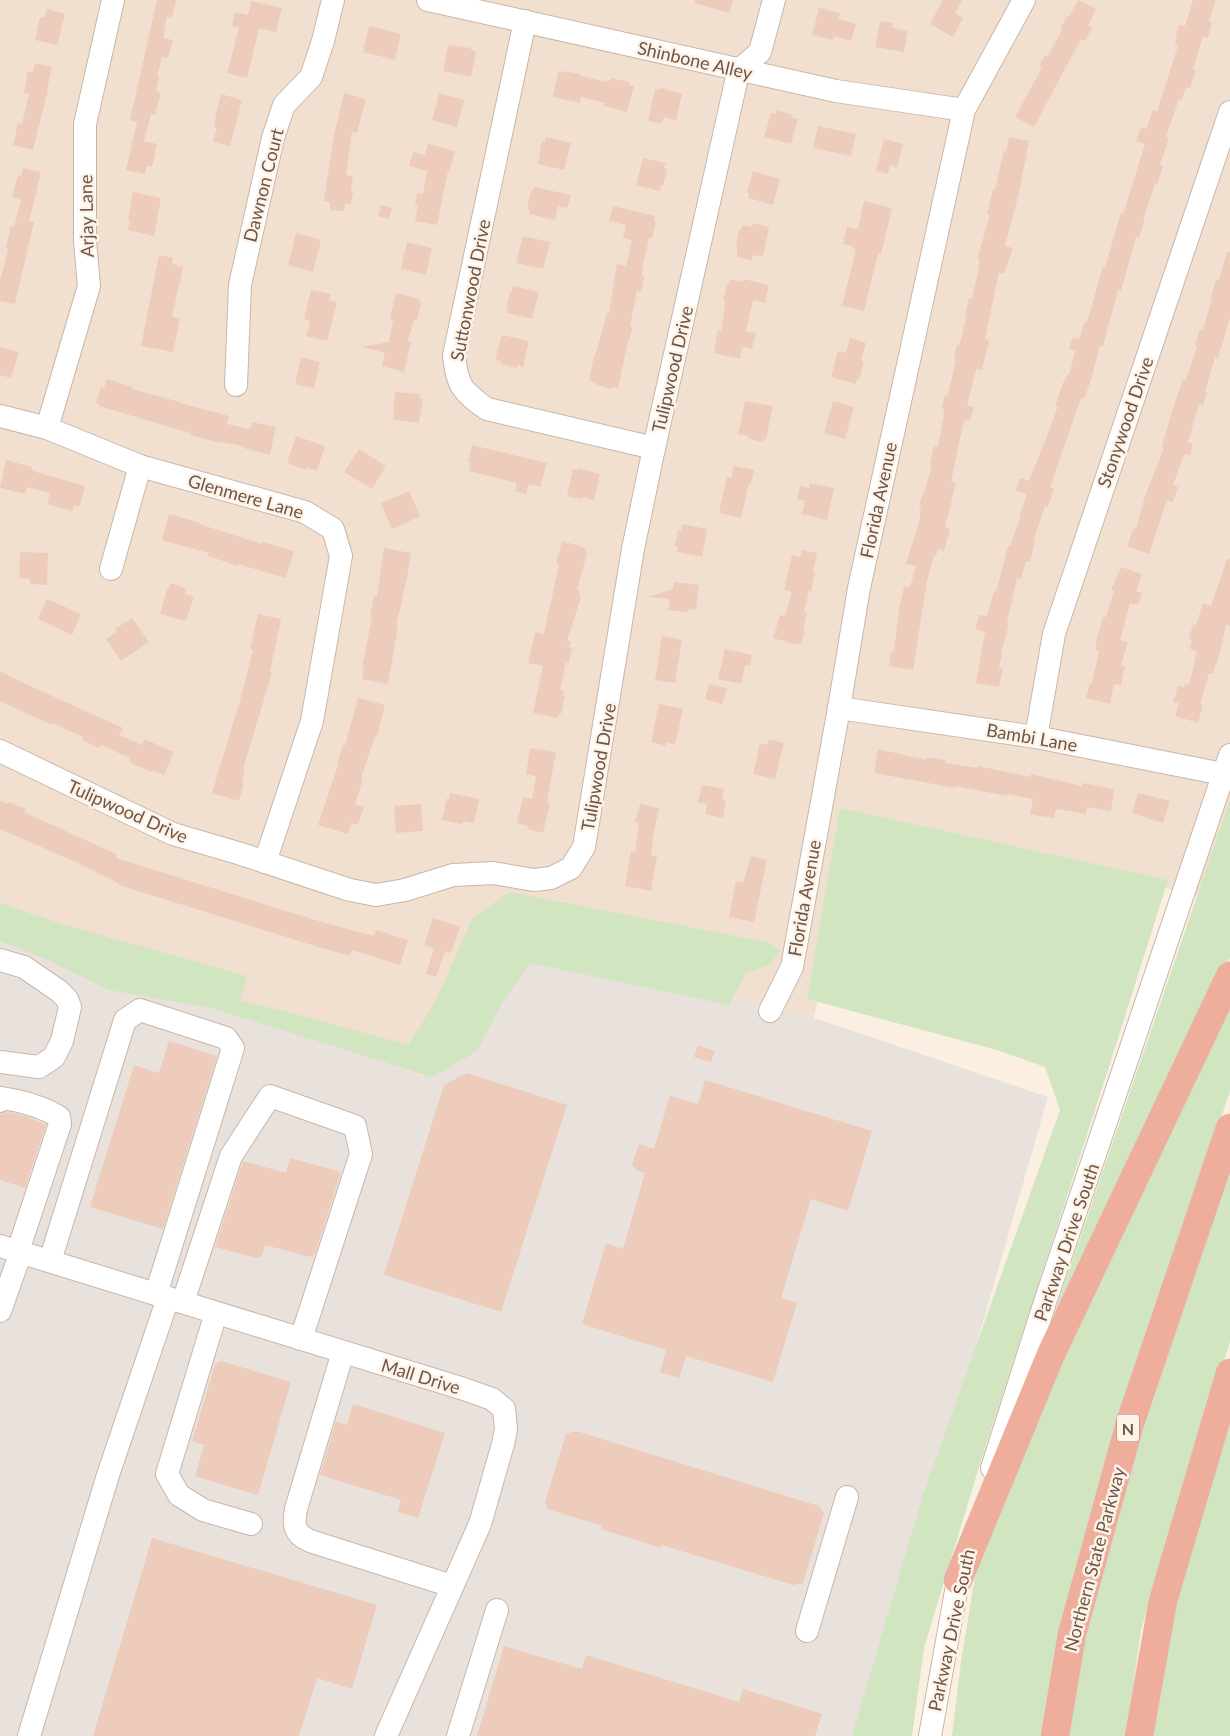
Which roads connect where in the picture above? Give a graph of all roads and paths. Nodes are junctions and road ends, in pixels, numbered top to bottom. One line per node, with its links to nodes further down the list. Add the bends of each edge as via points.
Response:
1 (113, 0): 12 (street, Arjay Lane, via 85,124 85,242 89,286)
2 (334, 0): 10 (street, Dawnon Court, via 311,77 284,105 273,138 240,285)
3 (428, 0): 6 (street, Shinbone Alley)
4 (774, 0): 7 (street, via 760,52)
5 (1024, 0): 8 (street, Florida Avenue)
6 (525, 21): 7 (street, Shinbone Alley); 13 (street, Suttonwood Drive, via 454,355 456,376 467,395 487,409)
7 (739, 70): 8 (street, Shinbone Alley, via 836,91); 13 (street, Tulipwood Drive)
8 (964, 110): 16 (street, Florida Avenue, via 859,588)
9 (1230, 112): 17 (street, Stonywood Drive, via 1054,634)
10 (236, 385)
11 (0, 416): 12 (street, Glenmere Lane)
12 (47, 428): 14 (street, Glenmere Lane)
13 (654, 448): 20 (street, Tulipwood Drive, via 633,550 584,847 571,868 551,878 534,880 493,873 452,875 405,890 376,894 350,890)
14 (140, 466): 15 (street); 20 (street, Glenmere Lane, via 305,512 333,529 341,556 312,721)
15 (111, 568)
16 (839, 708): 17 (street, Bambi Lane); 23 (street, Florida Avenue, via 792,967)
17 (1036, 737): 19 (street, Bambi Lane)
18 (0, 751): 20 (street, Tulipwood Drive, via 173,834)
19 (1227, 764): 37 (street, Parkway Drive South, via 1045,1302)
20 (265, 862)
21 (0, 960): 24 (street, via 24,967 59,991 70,1007 62,1041 54,1057 39,1067)
22 (1230, 976): 37 (highway, via 1051,1354)
23 (770, 1011)
24 (0, 1062)
25 (0, 1101): 27 (street, via 2,1098 10,1099 50,1111 59,1117 60,1124)
26 (1230, 1128): 45 (highway, Northern State Parkway / N, via 1130,1423 1072,1634)
27 (13, 1250): 28 (street, Mall Drive); 30 (street)
28 (50, 1262): 29 (street, Mall Drive); 29 (street, via 125,1020 140,1010 226,1038 232,1048)
29 (169, 1298): 31 (street, Mall Drive); 32 (street, via 230,1156 270,1096 355,1126 361,1154); 41 (street, via 108,1475)
30 (0, 1311)
31 (216, 1313): 32 (street, Mall Drive); 36 (street, via 167,1474 179,1495 203,1510)
32 (301, 1338): 33 (street, Mall Drive)
33 (343, 1352): 38 (street, via 296,1508 296,1530 300,1537 310,1541); 38 (street, Mall Drive, via 492,1399 504,1409 506,1429 503,1444 480,1524)
34 (1230, 1373): 46 (highway, via 1162,1601)
35 (848, 1497): 40 (street)
36 (251, 1524)
37 (958, 1580): 44 (street, Parkway Drive South)
38 (452, 1586): 42 (street, Mall Drive)
39 (497, 1610): 43 (street)
40 (807, 1631)
41 (29, 1736)
42 (386, 1736)
43 (458, 1736)
44 (930, 1736)
45 (1055, 1736)
46 (1139, 1736)

